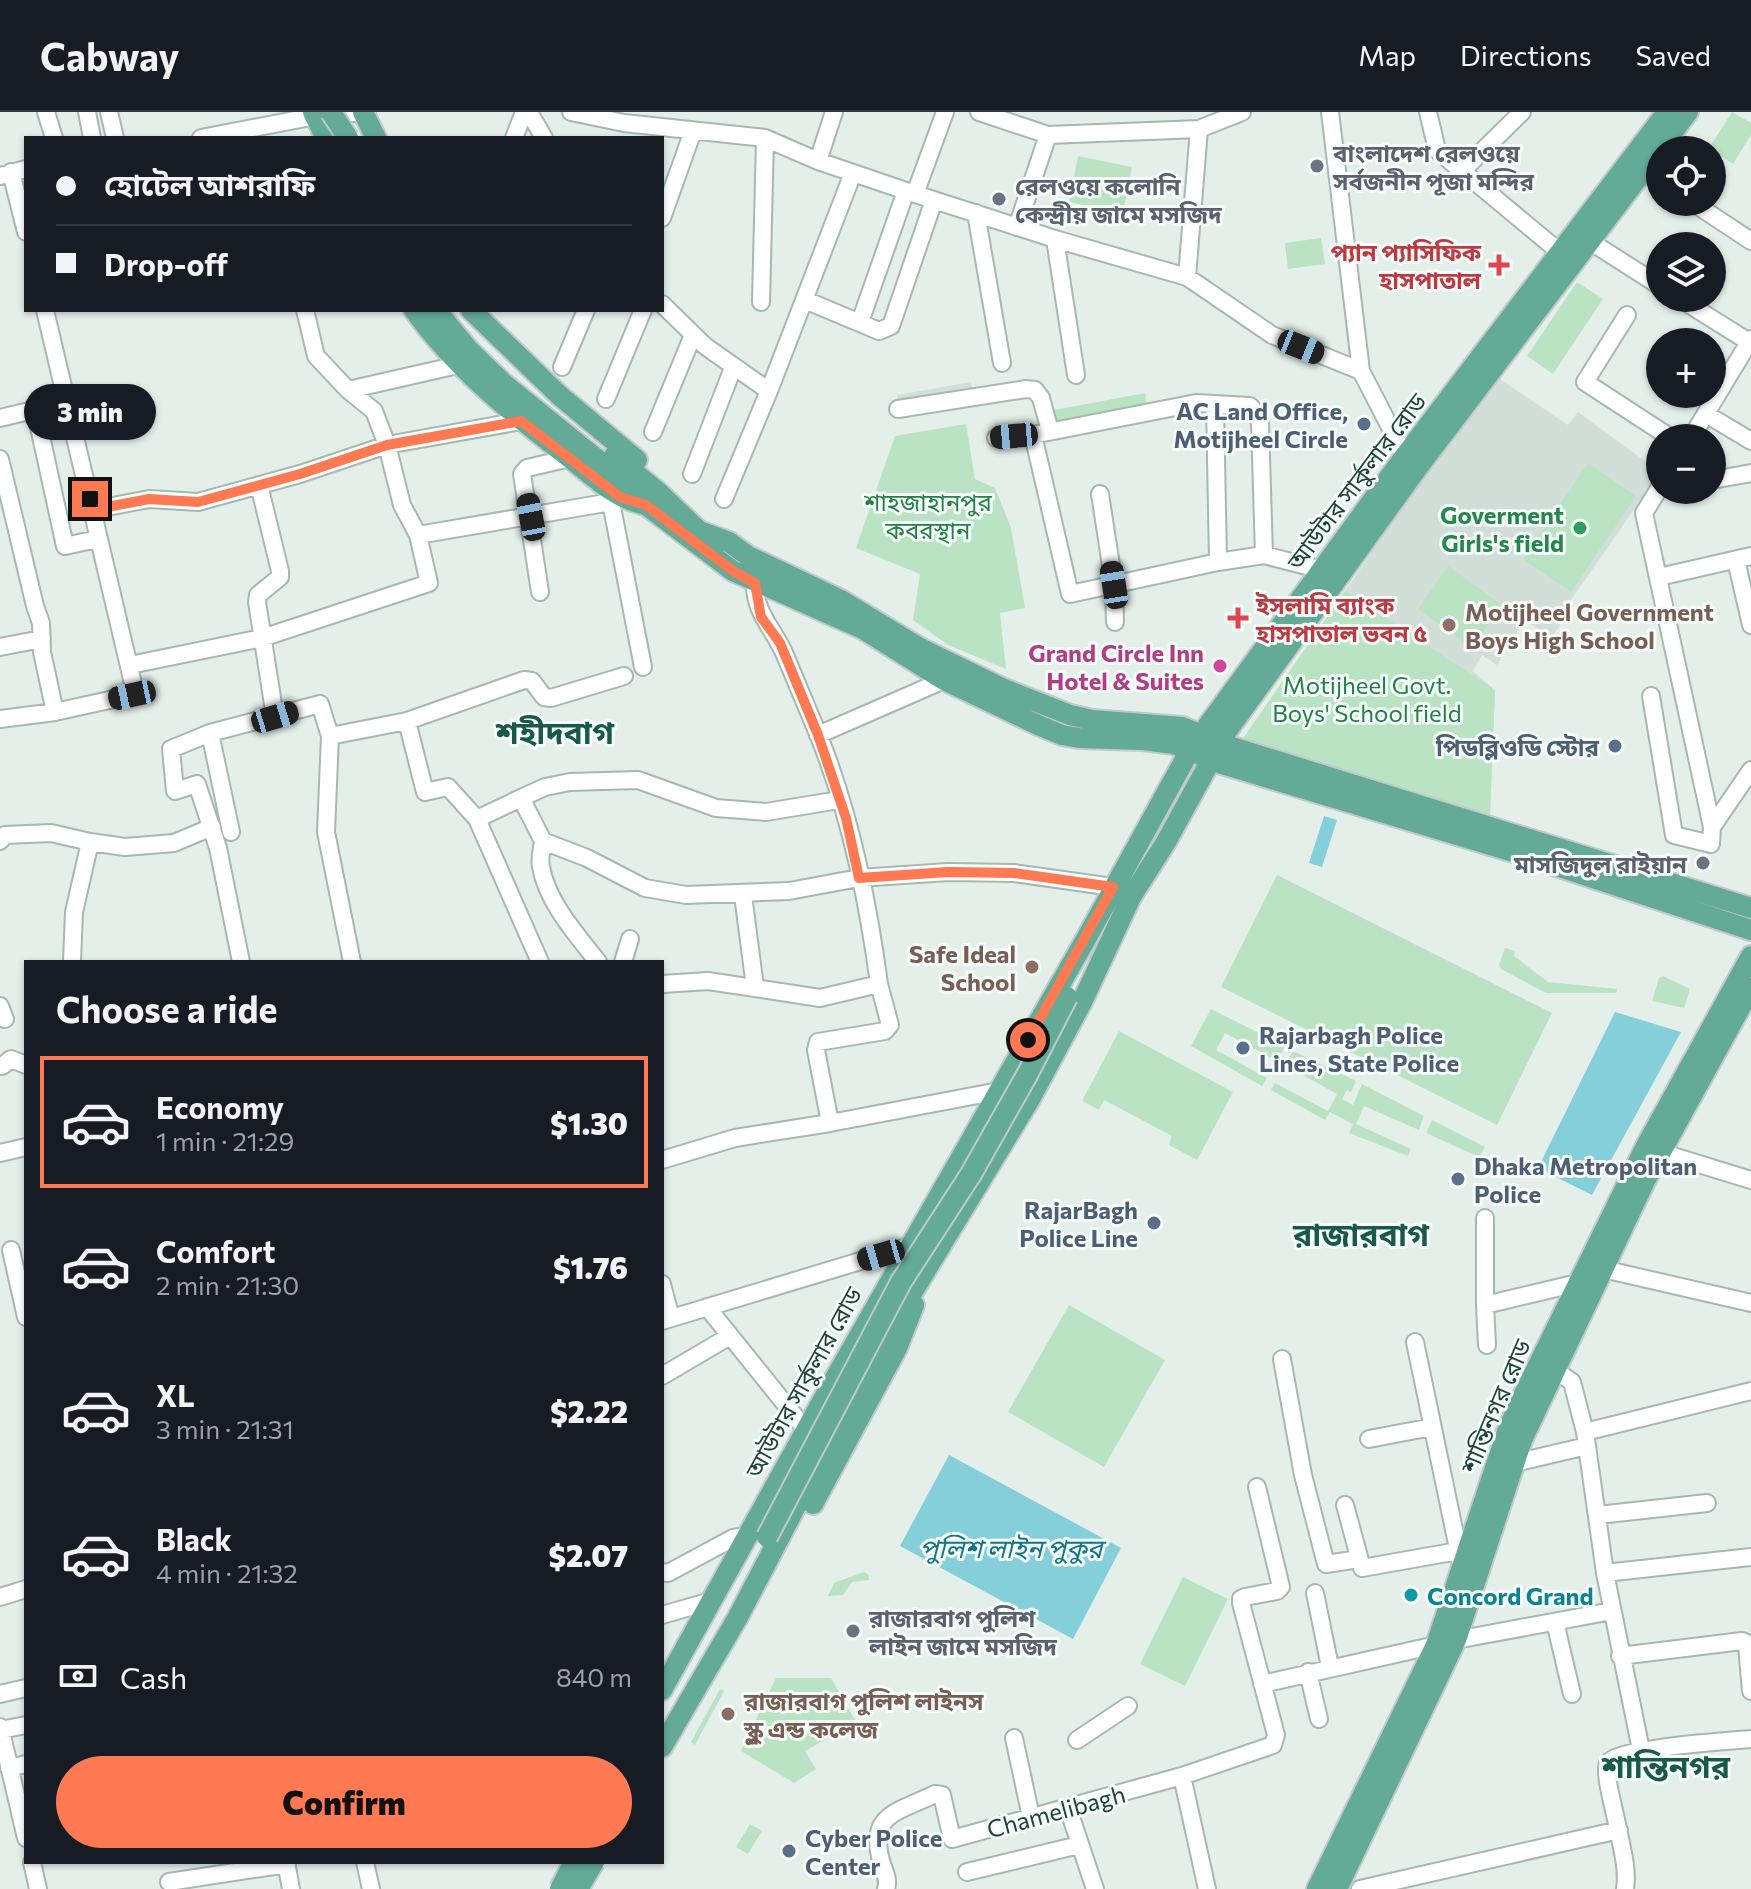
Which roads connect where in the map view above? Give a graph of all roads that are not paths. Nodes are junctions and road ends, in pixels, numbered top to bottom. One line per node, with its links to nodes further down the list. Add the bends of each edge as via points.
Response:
1 (46, 112): 25 (street)
2 (87, 112): 26 (street)
3 (109, 112): 27 (street)
4 (344, 112): 31 (main road)
5 (364, 112): 18 (street); 32 (main road)
6 (527, 112): 33 (street); 34 (street)
7 (571, 112): 8 (street)
8 (578, 112): 21 (street)
9 (834, 112): 37 (street)
10 (945, 112): 42 (street)
11 (979, 112): 24 (street)
12 (1242, 112): 20 (street)
13 (1330, 112): 75 (street)
14 (1428, 112): 38 (street, via 1437,150)
15 (1522, 112): 38 (street)
16 (1667, 112): 52 (main road, আউটার সার্কুলার রোড)
17 (1688, 112): 35 (main road, আউটার সার্কুলার রোড)
18 (320, 113): 23 (street); 29 (main road); 30 (main road, bridge)
19 (667, 120): 21 (street); 22 (street)
20 (1199, 129): 24 (street); 53 (street)
21 (622, 131)
22 (693, 131): 36 (street); 44 (street)
23 (259, 133): 28 (street)
24 (1048, 135): 48 (street)
25 (53, 136)
26 (92, 136)
27 (115, 136)
28 (224, 136)
29 (326, 136)
30 (346, 136)
31 (359, 136)
32 (375, 136)
33 (515, 136)
34 (543, 136)
35 (1674, 136)
36 (765, 138): 37 (street); 56 (street)
37 (818, 161): 40 (street)
38 (1462, 171): 52 (street)
39 (12, 172): 47 (street)
40 (853, 173): 42 (street); 55 (street)
41 (1646, 182): 51 (main road, আউটার সার্কুলার রোড)
42 (911, 192): 43 (street); 68 (street)
43 (934, 200): 45 (street); 68 (street, via 891,326 879,331)
44 (664, 212)
45 (976, 213): 48 (street); 71 (street)
46 (1713, 216): 50 (street)
47 (24, 223)
48 (1017, 227): 49 (street)
49 (1055, 239): 53 (street); 76 (street)
50 (1751, 241)
51 (1591, 242): 54 (street); 97 (main road, আউটার সার্কুলার রোড)
52 (1562, 254): 97 (main road, আউটার সার্কুলার রোড)
53 (1187, 277): 75 (street, via 1272,335)
54 (1646, 277)
55 (805, 300): 68 (street); 78 (street)
56 (761, 302)
57 (664, 306): 69 (street)
58 (45, 312): 80 (street)
59 (305, 312): 77 (street, via 316,356)
60 (416, 312): 72 (main road)
61 (438, 312): 102 (main road, via 503,383)
62 (452, 312): 102 (main road)
63 (473, 312): 104 (main road, via 640,463)
64 (585, 312): 73 (street)
65 (642, 312): 79 (street)
66 (1702, 312): 70 (street)
67 (1627, 315): 86 (street, via 1585,382)
68 (860, 322)
69 (693, 335): 74 (street); 90 (street)
70 (1750, 341): 83 (street)
71 (1002, 363)
72 (458, 365): 77 (street); 85 (main road)
73 (562, 367)
74 (733, 368): 78 (street); 99 (street)
75 (1361, 371): 97 (street)
76 (1076, 375)
77 (348, 390): 94 (street, via 374,411)
78 (769, 391): 105 (street)
79 (606, 399)
80 (67, 402): 84 (street); 107 (street)
81 (1215, 405): 89 (street, via 1196,403); 111 (street, via 1250,406 1260,423); 113 (street)
82 (898, 409): 89 (street, via 1035,390)
83 (1706, 414): 87 (street); 93 (street)
84 (0, 418)
85 (521, 421): 94 (street); 95 (main road)
86 (1650, 424)
87 (1700, 424)
88 (39, 427): 110 (street, via 65,546)
89 (1050, 431): 91 (street)
90 (653, 432)
91 (1033, 435): 92 (street); 117 (street, via 1070,594)
92 (996, 438)
93 (1751, 441)
94 (387, 445): 101 (street); 109 (street, via 402,505)
95 (570, 458): 102 (main road); 108 (street, via 524,470)
96 (0, 459): 122 (street)
97 (1412, 461): 114 (main road, আউটার সার্কুলার রোড); 137 (main road, আউটার সার্কুলার রোড)
98 (1751, 473): 100 (street)
99 (692, 474)
100 (1726, 477)
101 (259, 485): 107 (street, via 198,502 149,499); 121 (street, via 280,571 274,584 258,595)
102 (619, 486): 104 (main road); 104 (main road); 108 (street); 125 (street)
103 (1100, 494): 117 (street)
104 (652, 498): 116 (main road, via 733,571); 136 (main road, via 699,531 1027,699 1092,720 1165,724)
105 (724, 499)
106 (1650, 504): 115 (street, via 1644,513)
107 (92, 510): 110 (street)
108 (531, 517): 109 (street); 118 (street)
109 (418, 535): 121 (street, via 429,583)
110 (97, 539): 124 (street)
111 (1264, 555): 113 (street); 114 (street)
112 (1744, 558): 115 (street); 120 (street)
113 (1218, 562): 117 (street)
114 (1322, 570): 136 (main road, আউটার সার্কুলার রোড)
115 (1659, 577): 143 (street)
116 (755, 583): 127 (main road, via 863,629); 134 (street, via 761,617 780,643)
117 (1114, 585): 119 (street)
118 (540, 592)
119 (1115, 622)
120 (1751, 625)
121 (262, 638): 124 (street); 130 (street)
122 (42, 639): 123 (street); 129 (street)
123 (0, 647)
124 (130, 665): 129 (street, via 132,695)
125 (643, 667)
126 (624, 676): 132 (street, via 551,698 524,680)
127 (944, 680): 134 (street); 136 (main road, via 1062,735)
128 (1651, 696): 143 (street, via 1674,835 1711,844)
129 (55, 712): 131 (street)
130 (275, 717): 133 (street); 135 (street, via 320,704)
131 (0, 719)
132 (407, 721): 135 (street); 141 (street, via 425,792 448,787)
133 (210, 733): 142 (street, via 171,749 175,791 197,784); 144 (street)
134 (818, 735): 140 (street)
135 (330, 736): 158 (street, via 326,832)
136 (1195, 742): 137 (main road); 149 (main road, আউটার সার্কুলার রোড)
137 (1216, 751): 151 (main road); 152 (main road); 179 (main road, আউটার সার্কুলার রোড, via 1131,897 1030,1099)
138 (1751, 770): 143 (street)
139 (521, 798): 140 (street, via 570,782 638,780 716,808 766,812); 141 (street); 146 (street)
140 (839, 800): 148 (street)
141 (477, 819): 159 (street)
142 (212, 827): 147 (street, via 174,843 125,847); 157 (street)
143 (1712, 827)
144 (231, 832)
145 (0, 841): 147 (street, via 5,835 51,833)
146 (543, 841): 150 (street, via 655,892); 160 (street, via 542,873 569,926)
147 (90, 842): 156 (street, via 74,912)
148 (859, 878): 149 (street, via 1014,873); 150 (street); 163 (street)
149 (1113, 887): 154 (main road, আউটার সার্কুলার রোড)
150 (743, 895): 164 (street)
151 (1751, 908)
152 (1751, 930)
153 (630, 939): 161 (street)
154 (1086, 939): 168 (main road, আউটার সার্কুলার রোড); 231 (main road, bridge, via 1067,997 1027,1075 901,1282)
155 (1751, 956): 171 (main road, শান্তিনগর রোড)
156 (72, 960)
157 (241, 960)
158 (352, 960)
159 (539, 960)
160 (596, 960)
161 (624, 960)
162 (664, 984): 164 (street, via 708,981)
163 (879, 984): 164 (street, via 820,998); 169 (street, via 889,1028 816,1045)
164 (755, 987)
165 (1751, 988): 171 (main road, শান্তিনগর রোড)
166 (24, 1064): 167 (street, via 11,1059)
167 (2, 1066)
168 (999, 1091): 169 (street); 177 (main road, আউটার সার্কুলার রোড)
169 (830, 1123): 173 (street, via 735,1138)
170 (24, 1147): 172 (street)
171 (1653, 1149): 174 (street); 176 (main road, শান্তিনগর রোড)
172 (0, 1153)
173 (664, 1159)
174 (1749, 1175)
175 (1485, 1218): 184 (street)
176 (1606, 1244): 180 (main road, শান্তিনগর রোড); 181 (main road, শান্তিনগর রোড)
177 (910, 1246): 179 (main road); 185 (street); 196 (main road, আউটার সার্কুলার রোড)
178 (11, 1250): 186 (street)
179 (928, 1267): 236 (main road, via 854,1392 738,1617); 238 (main road, আউটার সার্কুলার রোড, via 897,1348 777,1571)
180 (1603, 1269): 183 (street); 192 (main road, শান্তিনগর রোড)
181 (1576, 1288): 184 (street, via 1569,1285); 207 (main road, শান্তিনগর রোড, via 1507,1432)
182 (664, 1298): 187 (street)
183 (1751, 1303)
184 (1485, 1305): 190 (street)
185 (707, 1307): 187 (street); 188 (street)
186 (24, 1308)
187 (667, 1320)
188 (730, 1336): 193 (street); 196 (street)
189 (1415, 1342): 195 (street)
190 (1487, 1345)
191 (1282, 1359): 206 (street, via 1326,1564)
192 (1555, 1370): 198 (street, via 1572,1382); 199 (main road, শান্তিনগর রোড)
193 (664, 1375)
194 (1751, 1391): 198 (street)
195 (1432, 1427): 197 (street); 207 (street)
196 (806, 1430): 204 (main road, আউটার সার্কুলার রোড)
197 (1369, 1439)
198 (1586, 1439): 199 (street); 203 (street)
199 (1514, 1463): 217 (main road, শান্তিনগর রোড)
200 (1257, 1487): 221 (street, Chamelibagh, via 1281,1582 1277,1591 1241,1599)
201 (1707, 1503): 203 (street)
202 (1345, 1505): 206 (street)
203 (1598, 1515): 209 (street)
204 (743, 1544): 208 (street, via 733,1538); 213 (main road, আউটার সার্কুলার রোড); 227 (main road, via 728,1586)
205 (1751, 1557): 209 (street)
206 (1359, 1559): 207 (street, via 1364,1569)
207 (1460, 1561): 217 (main road, শান্তিনগর রোড)
208 (664, 1572)
209 (1605, 1573): 214 (street)
210 (24, 1590): 212 (street)
211 (1315, 1593): 219 (street)
212 (0, 1597)
213 (711, 1601): 215 (street); 222 (main road, আউটার সার্কুলার রোড)
214 (1612, 1611): 216 (street); 218 (street)
215 (664, 1614)
216 (1555, 1622): 217 (street); 226 (street)
217 (1446, 1643): 219 (street); 257 (main road, শান্তিনগর রোড)
218 (1620, 1656): 224 (street, via 1742,1641 1747,1646); 237 (street)
219 (1330, 1667): 220 (street)
220 (1308, 1672): 221 (street); 229 (street)
221 (1262, 1684): 240 (street, Chamelibagh, via 1276,1735 1273,1745)
222 (664, 1686)
223 (24, 1688): 225 (street)
224 (1751, 1691)
225 (0, 1694)
226 (1572, 1694)
227 (664, 1701)
228 (1128, 1706): 235 (street)
229 (1319, 1719)
230 (24, 1725): 232 (street)
231 (664, 1725)
232 (0, 1728): 239 (street)
233 (1014, 1738): 242 (street)
234 (1751, 1739): 237 (street)
235 (1077, 1740)
236 (664, 1744)
237 (1641, 1750): 244 (street, via 1606,1764)
238 (664, 1759)
239 (10, 1761): 243 (street)
240 (1182, 1776): 241 (street, Chamelibagh); 265 (street)
241 (1068, 1808): 242 (street, Chamelibagh); 245 (street)
242 (1031, 1817): 263 (street, Chamelibagh, via 952,1839 941,1794 900,1810 877,1835)
243 (24, 1828)
244 (1619, 1830): 256 (street); 266 (street)
245 (1079, 1845): 253 (street); 264 (street)
246 (32, 1864): 258 (street)
247 (281, 1864): 255 (street)
248 (287, 1864): 259 (street)
249 (365, 1864): 260 (street)
250 (584, 1864): 254 (main road)
251 (593, 1864): 261 (main road, bridge)
252 (602, 1864): 262 (main road)
253 (967, 1872)
254 (566, 1877): 261 (street)
255 (169, 1882)
256 (1626, 1883)
257 (1324, 1888)
258 (38, 1889)
259 (291, 1889)
260 (371, 1889)
261 (579, 1889)
262 (588, 1889)
263 (886, 1889)
264 (1095, 1889)
265 (1207, 1889)
266 (1360, 1889)

